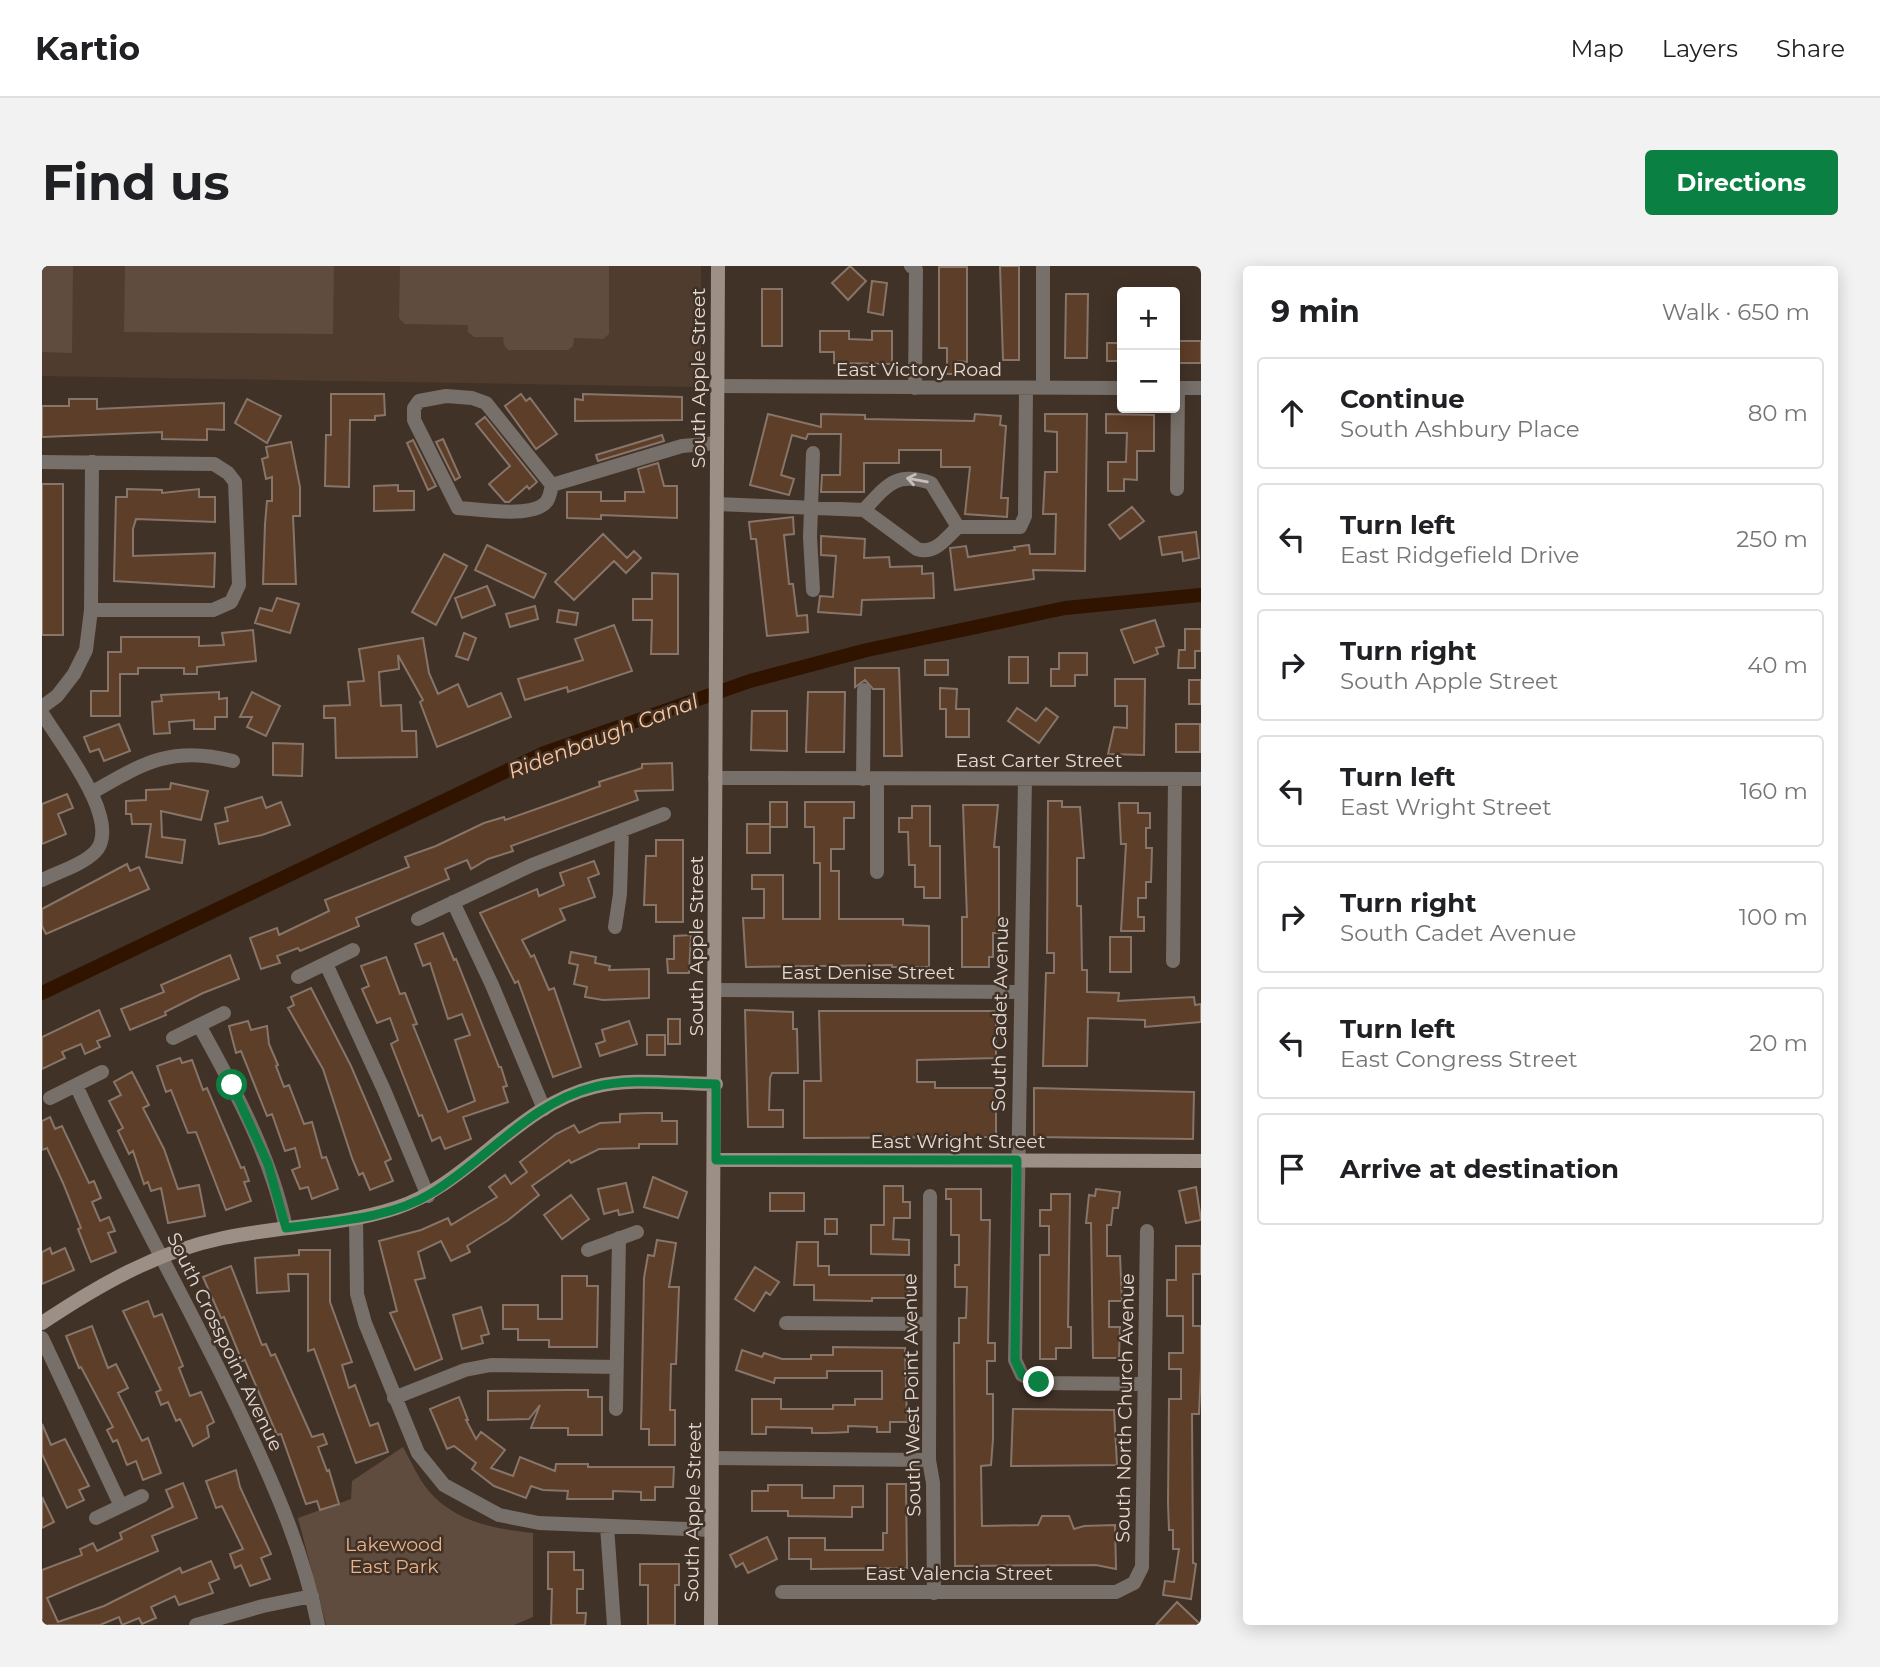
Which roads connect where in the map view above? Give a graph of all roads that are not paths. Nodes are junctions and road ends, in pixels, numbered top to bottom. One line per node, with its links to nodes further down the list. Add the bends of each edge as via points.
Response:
1 (718, 266): 4 (main road, South Apple Street)
2 (911, 266): 5 (street, via 916,270)
3 (1043, 266): 7 (street)
4 (716, 386): 5 (street, East Victory Road); 12 (main road, South Apple Street)
5 (915, 388): 6 (street, East Victory Road)
6 (1026, 388): 7 (street, East Victory Road); 21 (street, via 1025,516 1020,527)
7 (1043, 388): 8 (street, East Victory Road)
8 (1117, 388)
9 (1180, 388): 10 (street)
10 (1201, 388)
11 (1176, 413): 17 (street)
12 (717, 443): 16 (street, via 682,446); 18 (main road, South Apple Street)
13 (813, 453): 19 (street)
14 (42, 462): 15 (street)
15 (92, 462): 23 (street); 23 (street, via 214,464 228,473 235,482 239,585 231,602 213,610)
16 (552, 485): 16 (street, via 486,403 472,398 428,397 414,408 414,420 458,508 535,510 547,502)
17 (1177, 489)
18 (716, 504): 19 (street); 28 (main road, South Apple Street)
19 (813, 508): 20 (street); 22 (street)
20 (864, 510): 21 (street, via 926,552); 21 (street, one-way to 20, via 932,483 913,477 887,485)
21 (958, 527)
22 (813, 590)
23 (91, 610): 25 (street, via 86,650 74,674)
24 (864, 690): 29 (street)
25 (42, 707)
26 (42, 713): 33 (street)
27 (233, 761): 33 (street, via 181,753 157,759)
28 (715, 778): 29 (street, East Carter Street); 45 (main road, South Apple Street)
29 (870, 779): 30 (street, East Carter Street); 36 (street)
30 (1025, 779): 31 (street, East Carter Street); 46 (street, South Cadet Avenue)
31 (1175, 779): 32 (street, East Carter Street); 42 (street)
32 (1201, 779)
33 (90, 793): 37 (street, via 102,815 104,837 95,852)
34 (664, 814): 35 (street)
35 (622, 830): 38 (street); 40 (street)
36 (877, 872)
37 (42, 880)
38 (453, 902): 39 (street); 54 (street)
39 (418, 919)
40 (615, 928)
41 (353, 950): 43 (street)
42 (1172, 961)
43 (326, 964): 44 (street); 58 (street)
44 (298, 977)
45 (716, 990): 46 (street, East Denise Street); 51 (main road, South Apple Street)
46 (1020, 992): 56 (street, South Cadet Avenue)
47 (224, 1013): 48 (street)
48 (199, 1025): 49 (street); 61 (street, via 268,1164)
49 (173, 1038)
50 (102, 1072): 52 (street)
51 (716, 1084): 54 (main road, via 596,1086); 55 (main road, South Apple Street)
52 (76, 1085): 53 (street); 66 (street, South Crosspoint Avenue, via 111,1163)
53 (50, 1098)
54 (544, 1109): 58 (main road)
55 (716, 1160): 56 (main road, East Wright Street); 75 (main road, South Apple Street)
56 (1017, 1160): 57 (main road, East Wright Street); 72 (street, South Cadet Avenue, via 1015,1360 1022,1375 1039,1382)
57 (1201, 1161)
58 (428, 1196): 60 (main road)
59 (930, 1196): 69 (street, South West Point Avenue)
60 (356, 1218): 61 (main road); 73 (street, via 357,1294)
61 (286, 1228): 66 (main road)
62 (1147, 1231): 72 (street, South North Church Avenue)
63 (637, 1232): 64 (street)
64 (619, 1238): 65 (street); 71 (street)
65 (588, 1250)
66 (162, 1254): 67 (main road, via 94,1289); 85 (street, South Crosspoint Avenue, via 288,1519)
67 (42, 1323)
68 (786, 1323): 69 (street)
69 (929, 1324): 76 (street, South West Point Avenue)
70 (42, 1338): 78 (street)
71 (617, 1367): 73 (street, via 491,1365 465,1370); 74 (street)
72 (1143, 1384): 82 (street, South North Church Avenue, via 1142,1567)
73 (394, 1398): 80 (street, via 426,1465 444,1485 468,1500 499,1515 526,1520)
74 (616, 1409)
75 (712, 1458): 76 (street); 81 (main road, South Apple Street)
76 (929, 1460): 84 (street, South West Point Avenue)
77 (142, 1496): 78 (street)
78 (121, 1506): 79 (street)
79 (96, 1518)
80 (607, 1525): 81 (street); 88 (street)
81 (711, 1530): 89 (main road, South Apple Street)
82 (1134, 1583): 84 (street, East Valencia Street, via 1116,1592)
83 (782, 1592): 84 (street, East Valencia Street)
84 (934, 1592)
85 (312, 1596): 86 (street); 87 (street, South Crosspoint Avenue)
86 (196, 1625)
87 (317, 1625)
88 (614, 1625)
89 (711, 1625)

